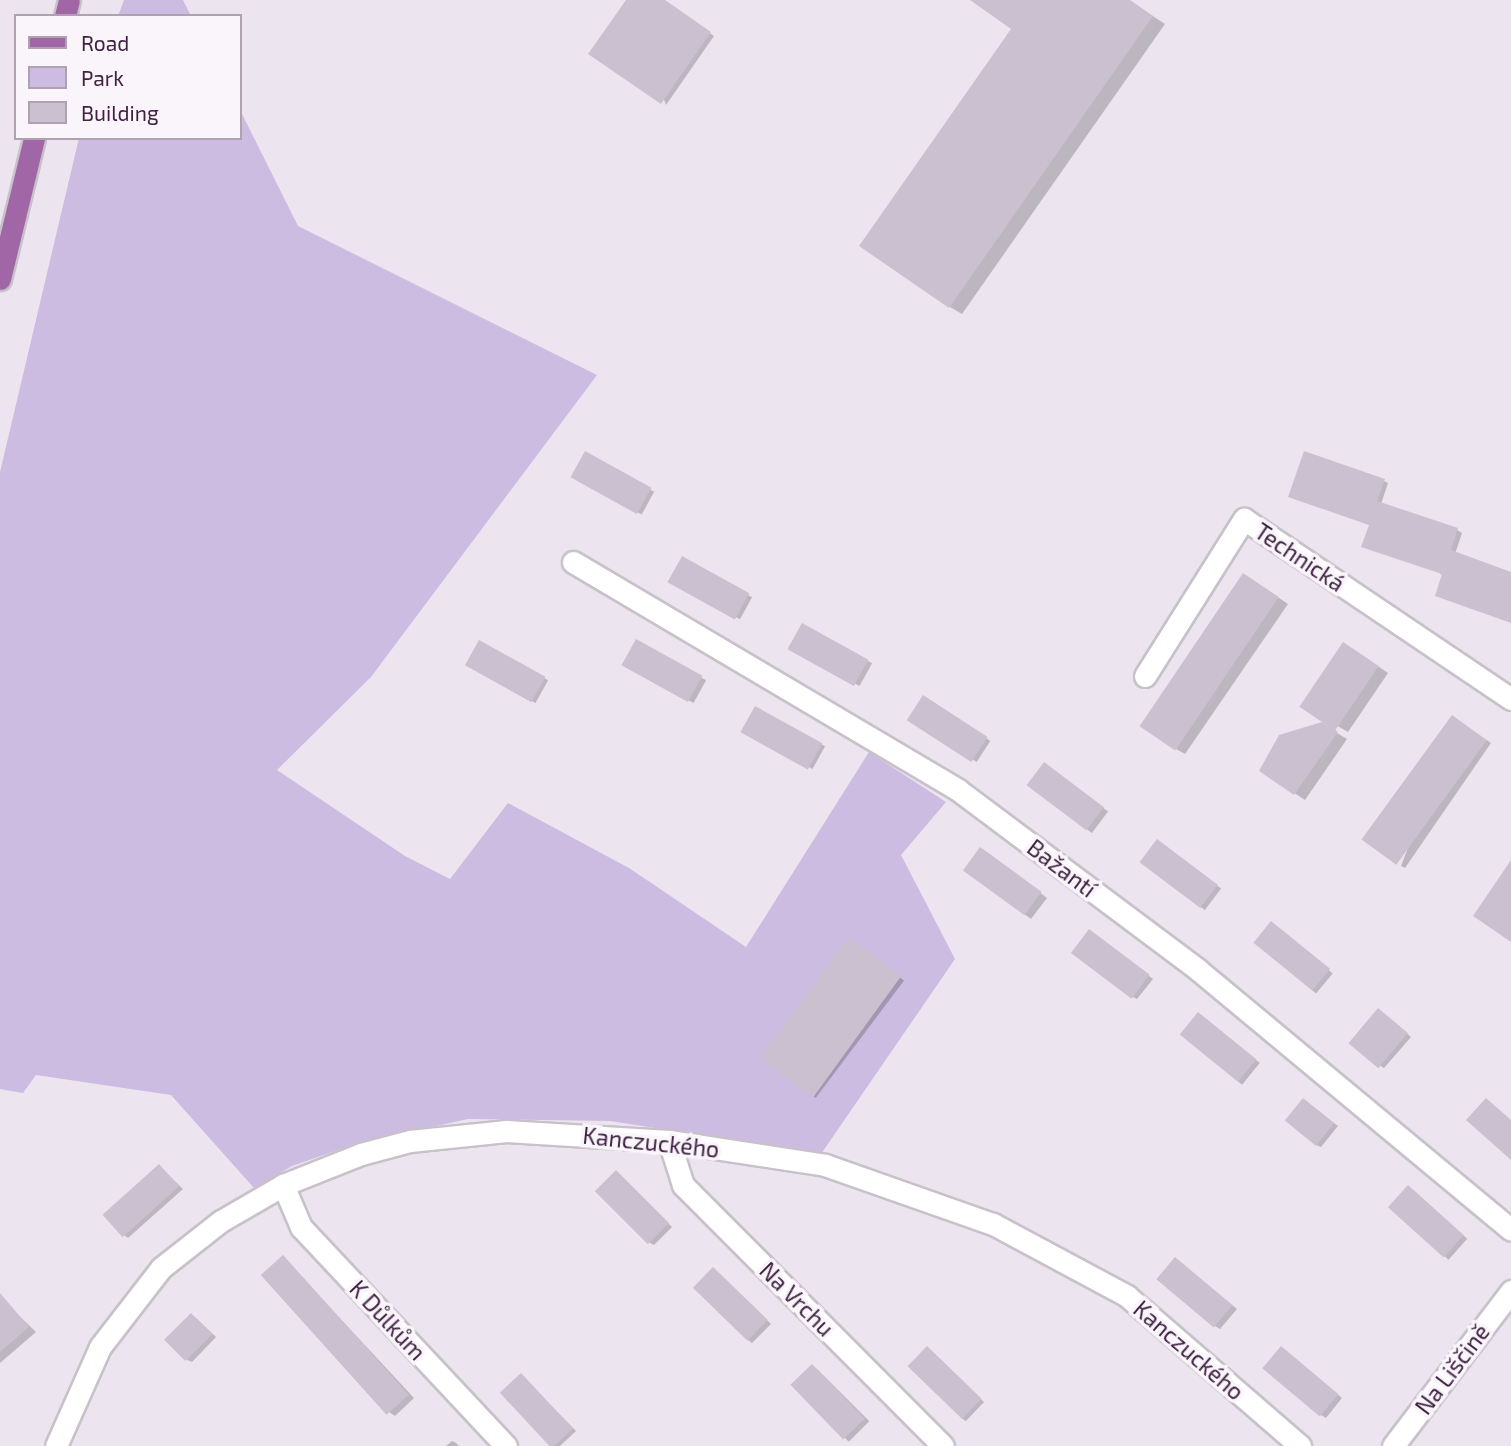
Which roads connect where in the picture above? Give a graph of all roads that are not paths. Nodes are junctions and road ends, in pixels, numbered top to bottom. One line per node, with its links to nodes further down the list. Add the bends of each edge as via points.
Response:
1 (34, 140): 2 (main road)
2 (0, 279)
3 (573, 562): 8 (street, Bažantí, via 958,790 1197,969)
4 (1145, 676): 5 (street, Technická, via 1244,519)
5 (1511, 699)
6 (669, 1141): 7 (street, Kanczuckého, via 518,1131 459,1133 361,1154); 12 (street, Na Vrchu, via 684,1185); 13 (street, Kanczuckého, via 825,1166 993,1224 1127,1296)
7 (283, 1185): 10 (street, Kanczuckého, via 221,1221 162,1268 100,1347); 11 (street, K Důlkům, via 301,1227)
8 (1511, 1230)
9 (1511, 1291): 14 (street, Na Liščině)
10 (56, 1446)
11 (506, 1446)
12 (943, 1446)
13 (1300, 1446)
14 (1393, 1446)

